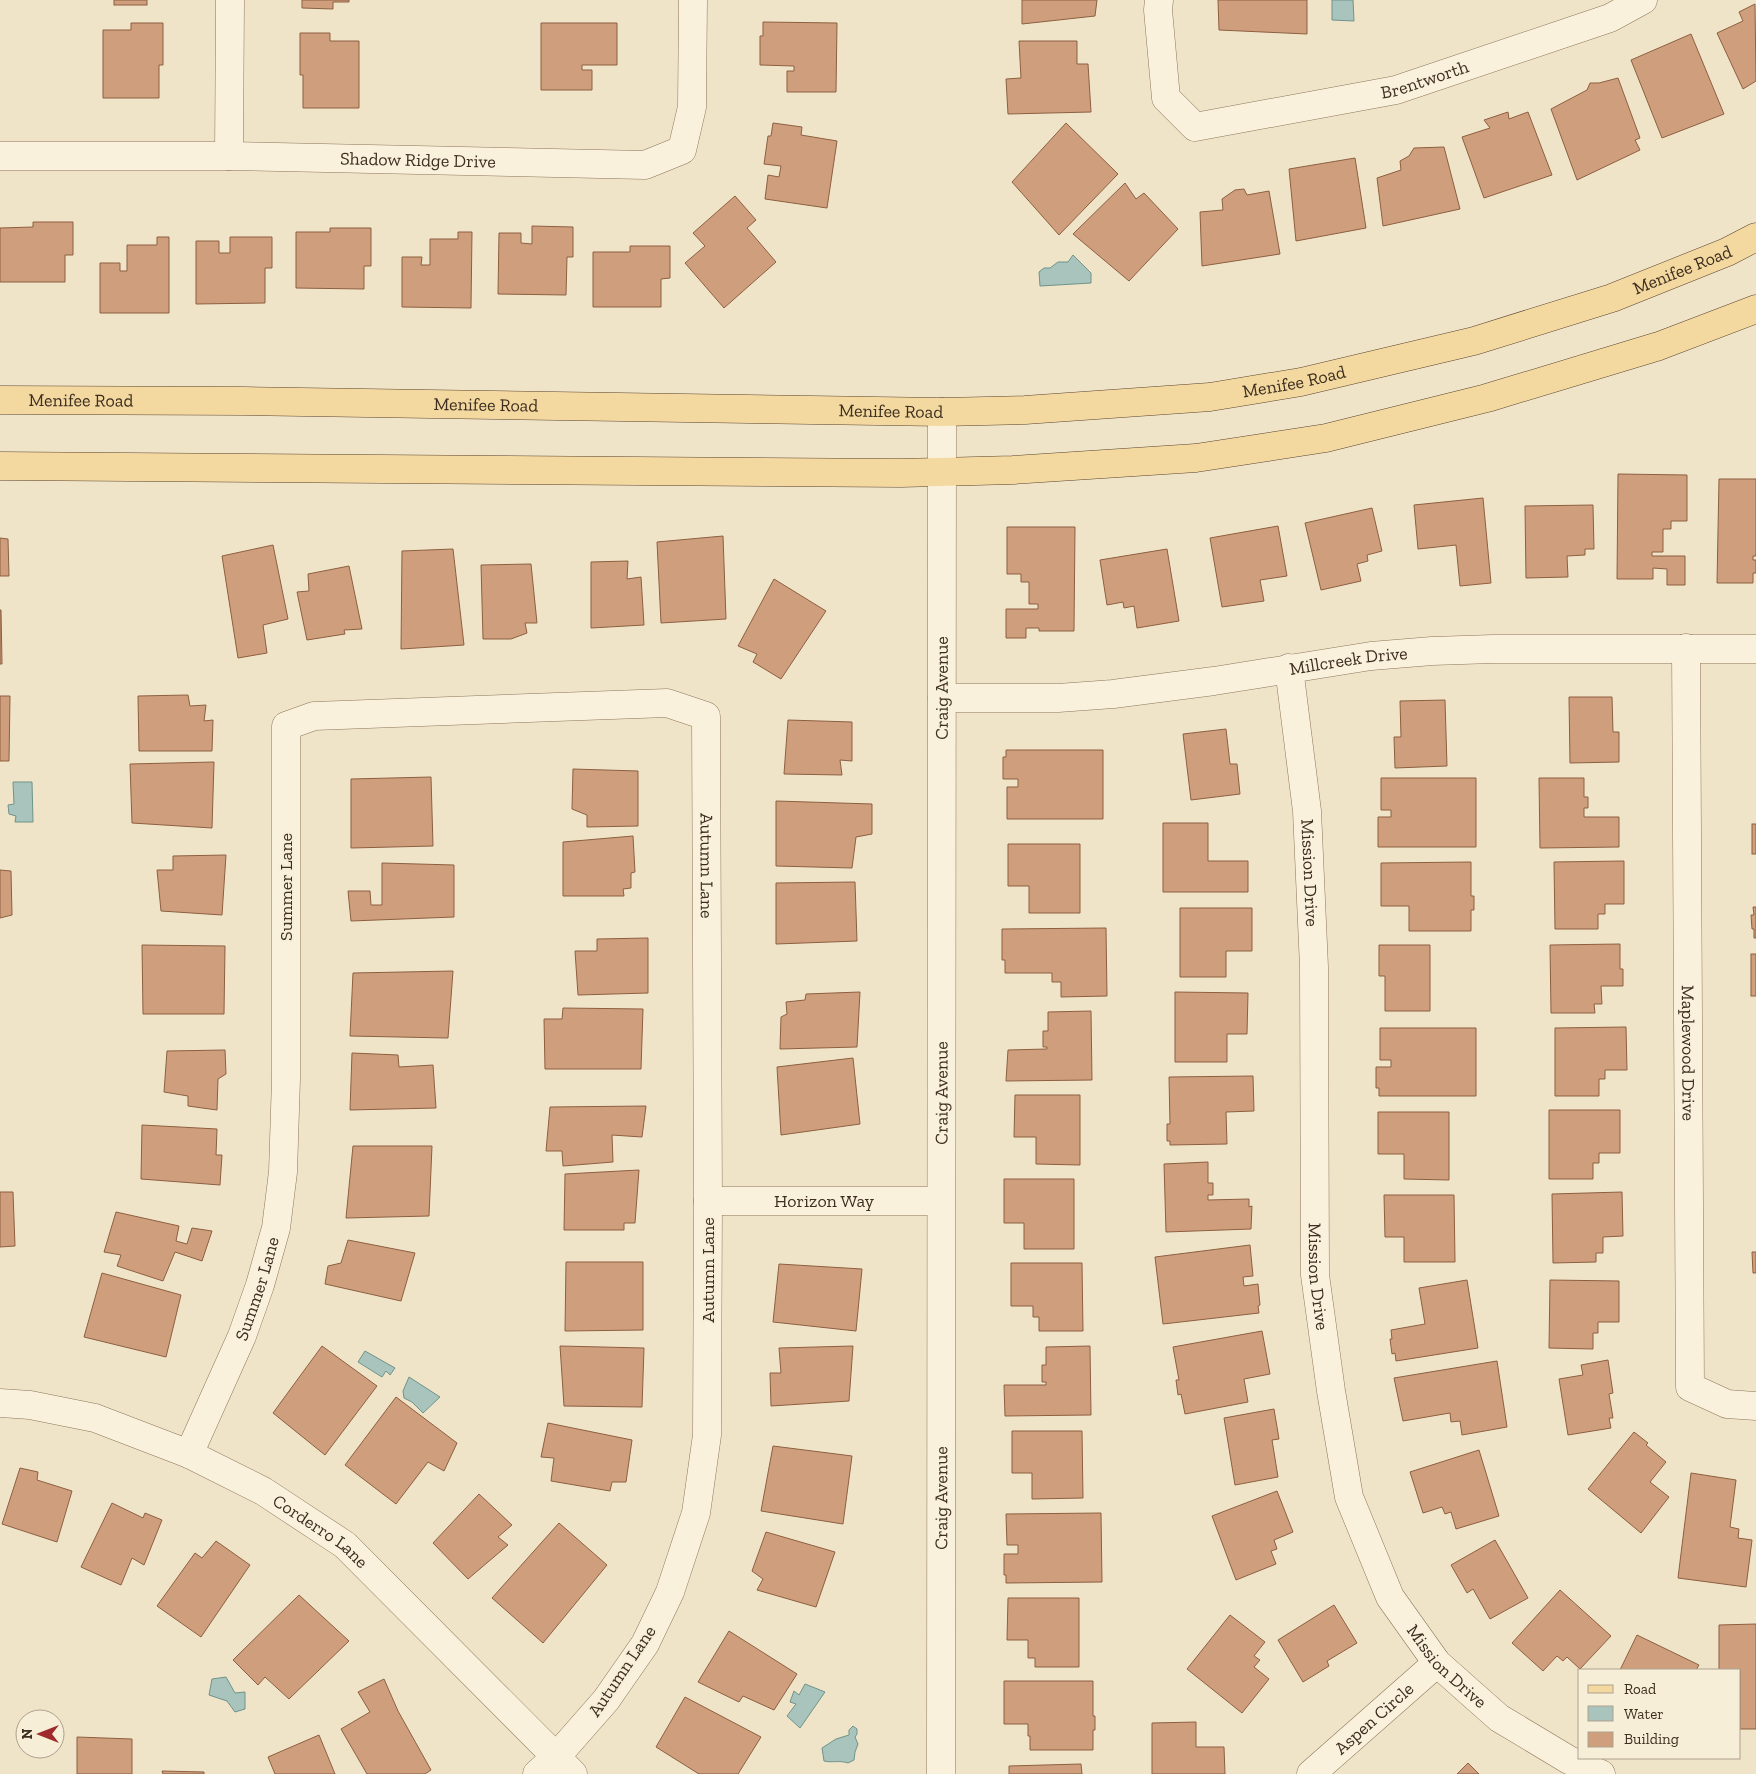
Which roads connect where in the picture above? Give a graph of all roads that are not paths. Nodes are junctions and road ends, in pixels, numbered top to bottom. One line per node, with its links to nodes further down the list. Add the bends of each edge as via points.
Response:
1 (230, 0): 6 (street)
2 (693, 0): 6 (street, Shadow Ridge Drive, via 692,107 682,150 645,165)
3 (1159, 0): 4 (street, Brentworth, via 1166,98 1195,127 1396,90 1610,18)
4 (1643, 0)
5 (0, 156): 6 (street, Shadow Ridge Drive)
6 (230, 156)
7 (1756, 237): 10 (main road, Menifee Road, via 1727,252 1612,298 1474,341 1301,382 1210,397 1025,410)
8 (1756, 309): 12 (main road, via 1659,346 1497,395 1326,438 1196,458)
9 (0, 400): 10 (main road, Menifee Road)
10 (942, 412): 12 (street, Craig Avenue)
11 (0, 466): 12 (main road)
12 (942, 472): 16 (street, Craig Avenue)
13 (1686, 648): 14 (street, Millcreek Drive); 15 (street, Millcreek Drive, via 1432,651); 21 (street, Maplewood Drive, via 1690,1387 1727,1404)
14 (1756, 649)
15 (1289, 668): 16 (street, Millcreek Drive, via 1113,694 1058,698); 23 (street, Mission Drive, via 1307,812 1314,967 1315,1275 1331,1391 1350,1497 1390,1597)
16 (942, 698): 19 (street, Craig Avenue)
17 (706, 716): 18 (street, Autumn Lane); 22 (street, Summer Lane, via 667,703 314,716 286,726 286,1080 283,1172 276,1228 242,1336)
18 (708, 1201): 19 (street, Horizon Way); 24 (street, Autumn Lane, via 707,1434 696,1513 670,1592 645,1644)
19 (941, 1201): 25 (street, Craig Avenue)
20 (0, 1403): 22 (street, Corderro Lane, via 30,1405 96,1418)
21 (1756, 1406)
22 (189, 1454): 24 (street, Corderro Lane, via 263,1491 345,1545)
23 (1437, 1663): 26 (street, Aspen Circle); 27 (street, Mission Drive, via 1499,1718 1569,1760)
24 (555, 1768)
25 (941, 1774)
26 (1311, 1774)
27 (1601, 1774)

